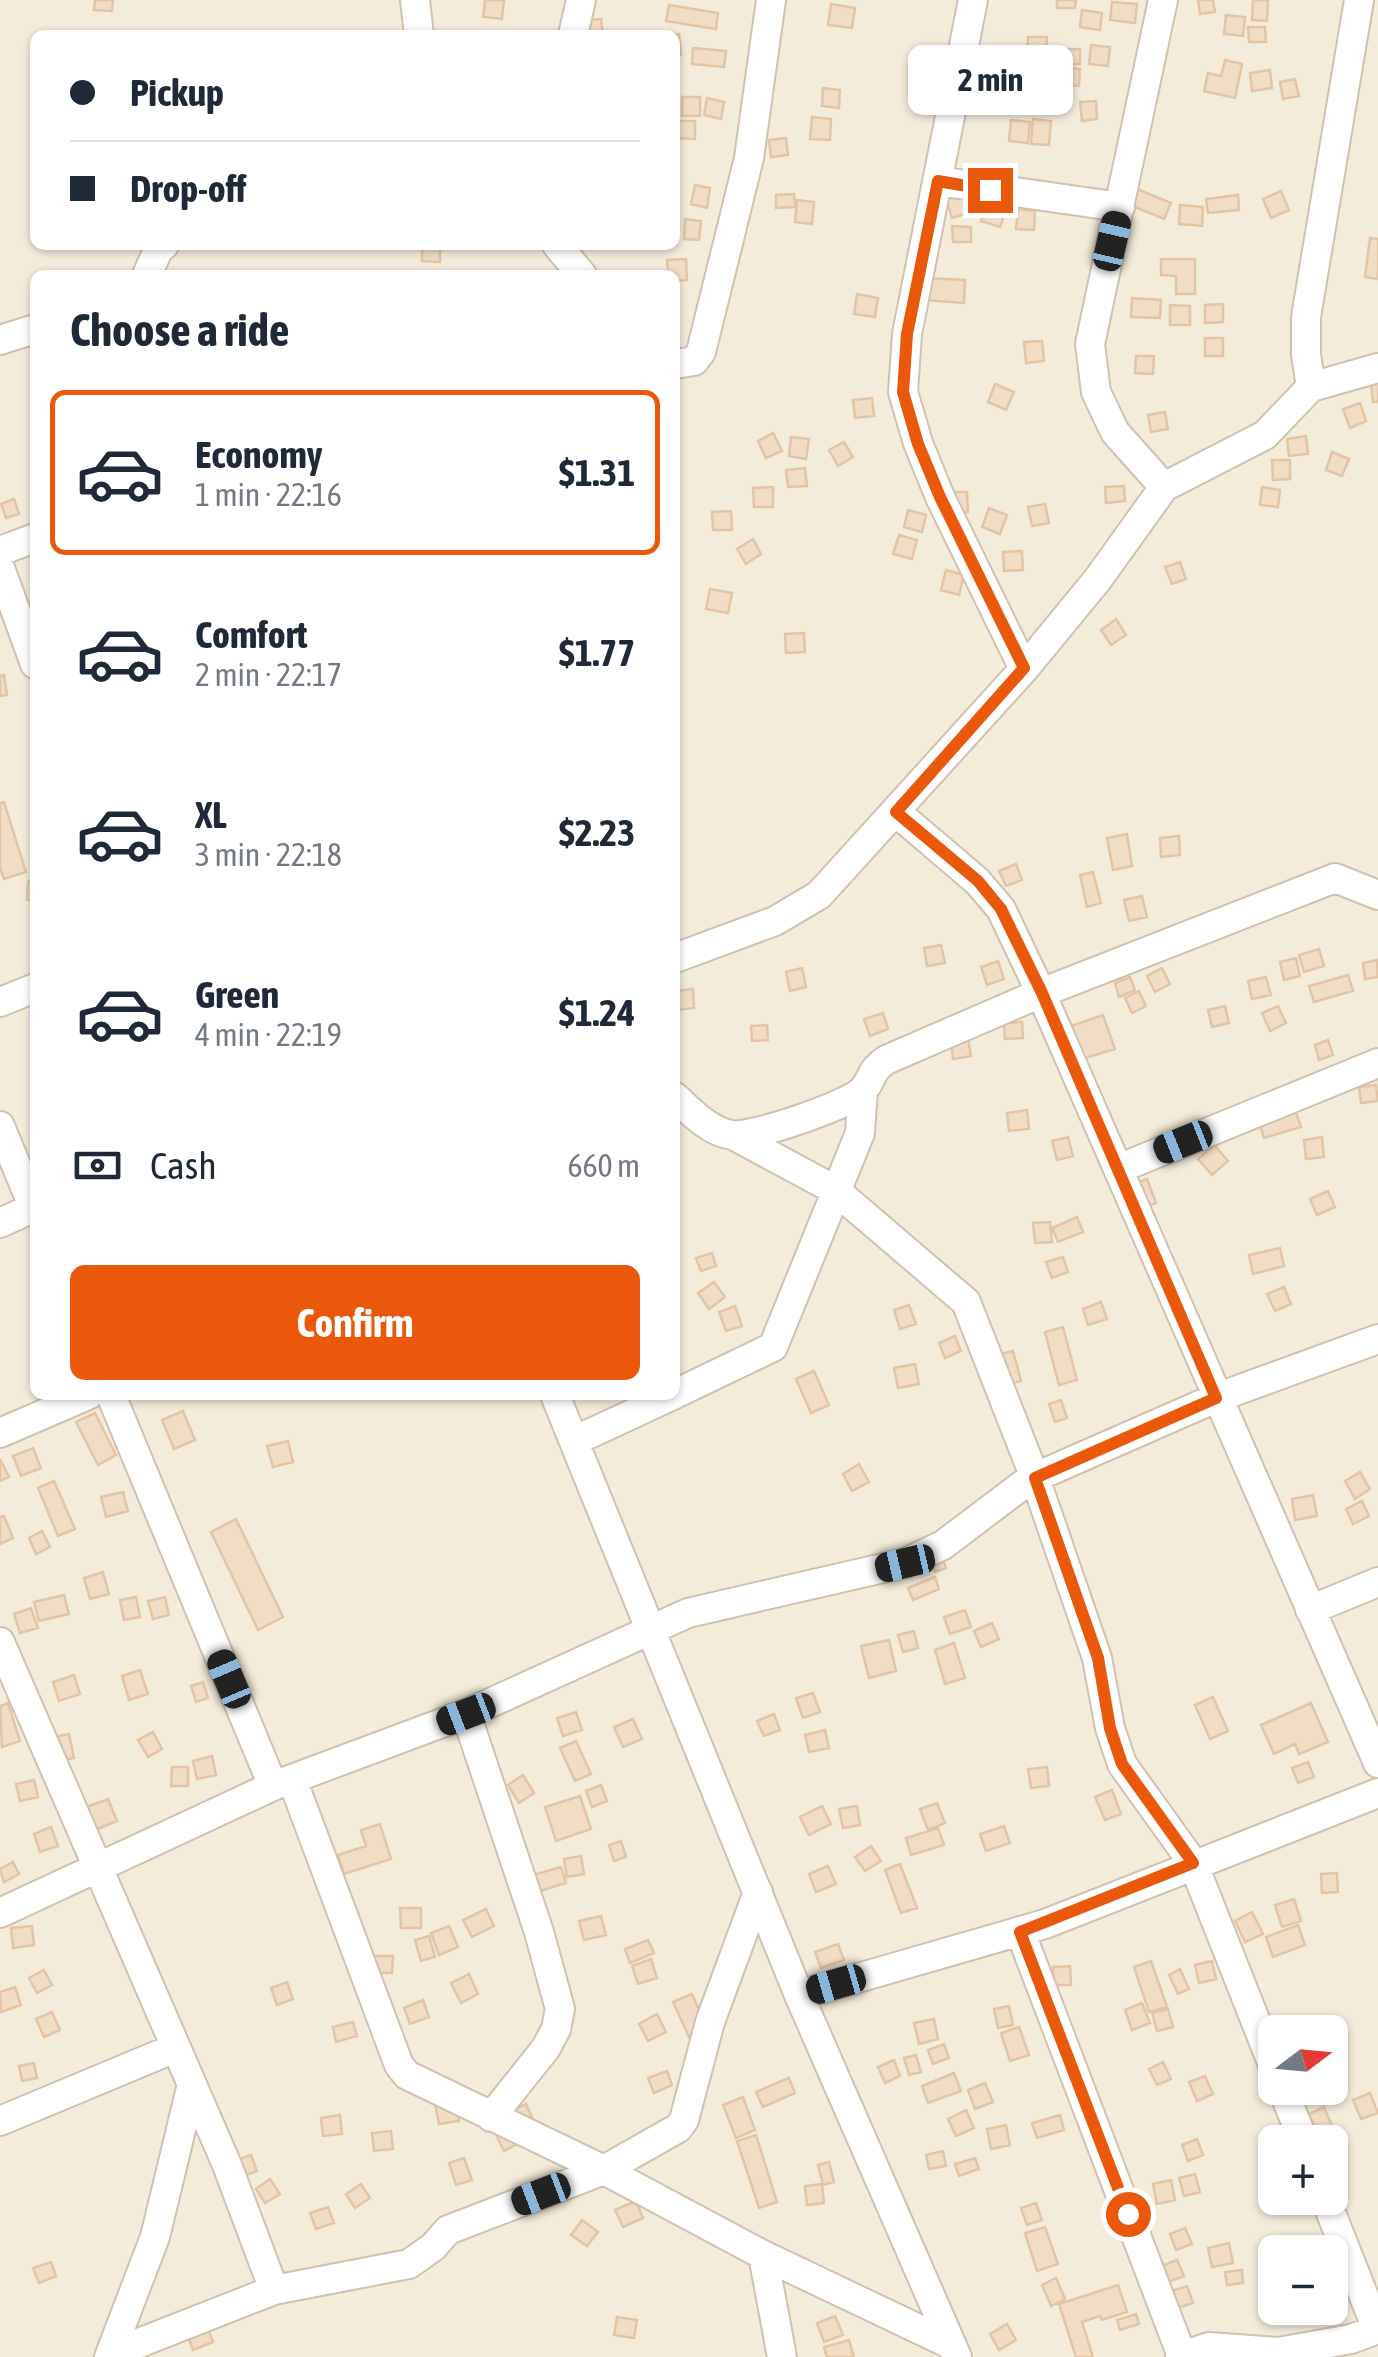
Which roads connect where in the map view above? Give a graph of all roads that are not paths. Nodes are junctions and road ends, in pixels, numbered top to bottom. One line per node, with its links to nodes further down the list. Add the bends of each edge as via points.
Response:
1 (415, 0): 7 (street)
2 (581, 0): 8 (street)
3 (771, 0): 15 (street, via 749,158 702,352 694,362)
4 (973, 0): 9 (street)
5 (1163, 0): 10 (street)
6 (1359, 0): 17 (street, via 1306,317)
7 (418, 30)
8 (574, 30)
9 (938, 181): 10 (street); 23 (street, via 907,334 903,392 940,497)
10 (1120, 206): 18 (street, via 1090,344 1096,392 1115,432)
11 (561, 250): 12 (street)
12 (578, 270)
13 (30, 331): 14 (street)
14 (0, 340)
15 (680, 363)
16 (1378, 368): 17 (street)
17 (1311, 387): 18 (street, via 1265,434)
18 (1164, 487): 23 (street)
19 (30, 540): 20 (street)
20 (0, 550)
21 (0, 568): 22 (street)
22 (30, 650)
23 (1024, 668): 24 (street)
24 (896, 812): 26 (street, via 820,895 775,921); 28 (street, via 1001,909)
25 (1378, 895): 28 (street, via 1335,878)
26 (680, 956)
27 (30, 990): 29 (street)
28 (1042, 993): 31 (street, via 886,1060 872,1070); 35 (street)
29 (0, 1002)
30 (1378, 1063): 35 (street)
31 (863, 1090): 34 (street, via 769,1130); 36 (street, via 860,1133)
32 (680, 1102): 34 (street)
33 (0, 1126): 37 (street)
34 (733, 1135): 36 (street)
35 (1118, 1169): 42 (street)
36 (834, 1190): 41 (street, via 773,1347); 49 (street, via 963,1297)
37 (30, 1196)
38 (30, 1210): 39 (street)
39 (0, 1223)
40 (1378, 1339): 42 (street)
41 (680, 1391)
42 (1216, 1398): 49 (street); 51 (street)
43 (76, 1400): 47 (street)
44 (113, 1400): 57 (street)
45 (557, 1400): 48 (street)
46 (661, 1400): 48 (street)
47 (0, 1433)
48 (574, 1441): 52 (street)
49 (1035, 1478): 52 (street, via 943,1545 905,1563 688,1613); 59 (street, via 1098,1658 1122,1764)
50 (1378, 1582): 51 (street)
51 (1310, 1610): 56 (street)
52 (652, 1632): 55 (street); 61 (street)
53 (0, 1642): 54 (street)
54 (9, 1689): 60 (street)
55 (466, 1714): 57 (street); 68 (street, via 560,2009 546,2048)
56 (1378, 1763)
57 (282, 1782): 60 (street); 68 (street, via 399,2065 417,2082)
58 (1378, 1793): 59 (street)
59 (1193, 1863): 63 (street); 65 (street)
60 (98, 1868): 62 (street); 66 (street)
61 (758, 1892): 64 (street); 70 (street, via 710,2022 684,2120 670,2135)
62 (0, 1913)
63 (1020, 1932): 64 (street); 77 (street)
64 (799, 1995): 75 (street)
65 (1258, 2027)
66 (176, 2048): 67 (street); 69 (street)
67 (192, 2084): 73 (street); 76 (street, via 155,2237)
68 (491, 2117): 70 (street)
69 (0, 2122)
70 (604, 2170): 72 (street); 73 (street, via 448,2230 409,2264)
71 (1332, 2215): 74 (street)
72 (763, 2256): 75 (street); 78 (street)
73 (274, 2290): 76 (street)
74 (1378, 2329): 77 (street, via 1278,2352 1209,2346)
75 (955, 2351)
76 (110, 2356)
77 (1181, 2356)
78 (782, 2357)

